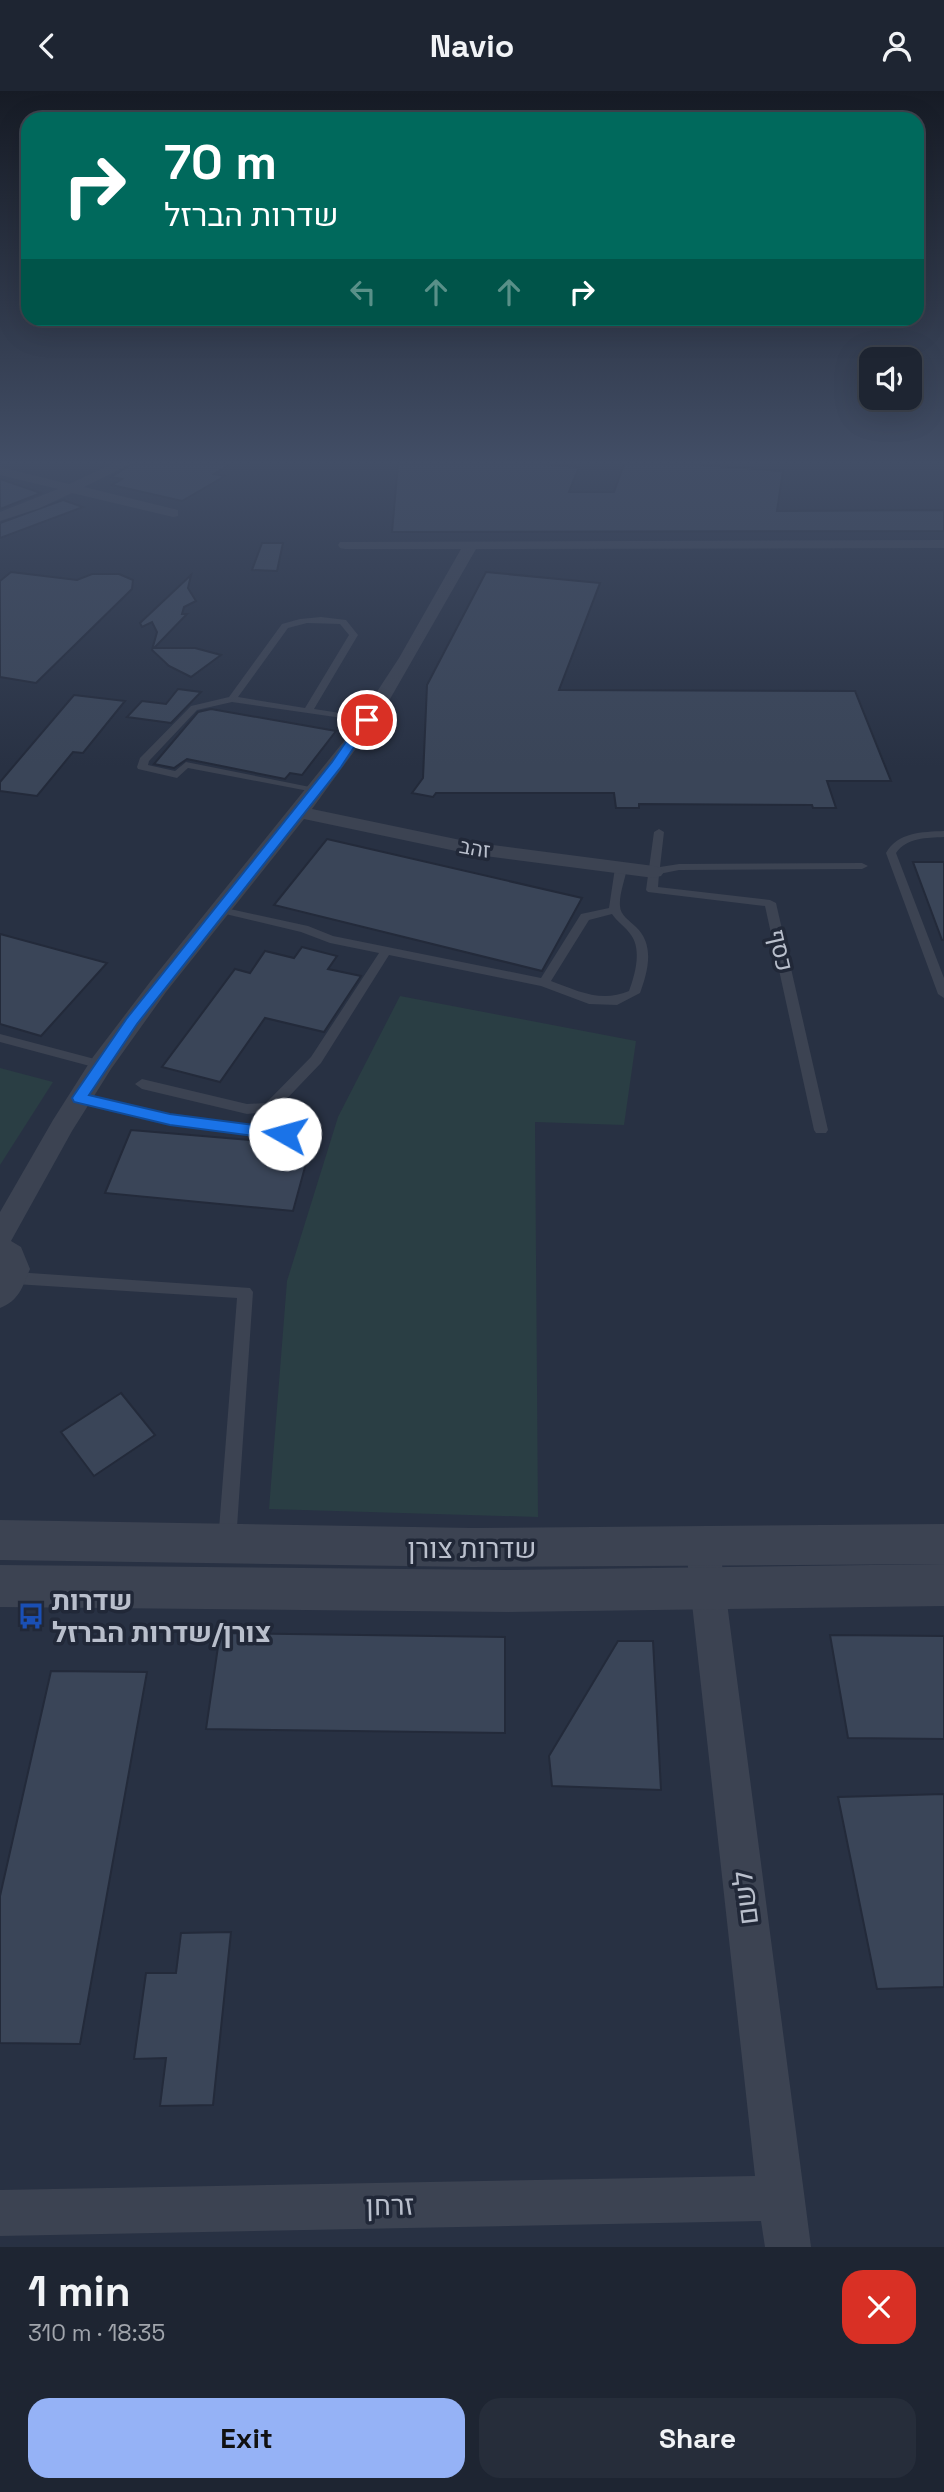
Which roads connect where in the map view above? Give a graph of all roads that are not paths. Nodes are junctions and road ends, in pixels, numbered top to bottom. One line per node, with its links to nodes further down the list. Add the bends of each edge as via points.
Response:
1 (460, 565): 4 (street)
2 (232, 699): 3 (lane); 3 (lane, via 285,626 314,619 343,622 354,635); 5 (lane, via 194,708 142,767 177,775 186,765)
3 (308, 711): 4 (lane)
4 (367, 720): 5 (street)
5 (315, 791): 6 (street)
6 (299, 812): 10 (street, זהב, via 470,848); 12 (street)
7 (659, 832): 11 (lane)
8 (944, 834): 16 (lane, via 905,839 891,853)
9 (862, 866): 11 (lane, via 679,867)
10 (621, 869): 11 (street, זהב); 13 (lane)
11 (654, 872): 21 (lane, כסף, via 652,890 770,903)
12 (220, 910): 14 (lane); 18 (street)
13 (615, 910): 15 (lane, via 585,916); 15 (lane, via 640,940 642,960 634,993 600,1002)
14 (386, 951): 15 (lane); 19 (lane, via 316,1060 270,1108 247,1109)
15 (544, 983)
16 (944, 994)
17 (0, 1038): 18 (lane)
18 (101, 1065): 20 (street)
19 (142, 1084)
20 (79, 1098): 22 (lane, via 170,1119); 23 (street)
21 (821, 1130)
22 (285, 1134)
23 (0, 1237)
24 (0, 1248): 25 (street, via 15,1261)
25 (7, 1287): 28 (lane, via 245,1292)
26 (0, 1540): 28 (street, שדרות צורן)
27 (944, 1544): 29 (street, שדרות צורן)
28 (227, 1546): 29 (street, שדרות צורן)
29 (706, 1569): 30 (street, שדרות צורן); 31 (street, שדרות צורן, via 508,1591); 32 (street, לשם)
30 (944, 1585)
31 (0, 1586)
32 (780, 2198): 33 (street, זרחן); 34 (street, לשם)
33 (0, 2213)
34 (788, 2247)

